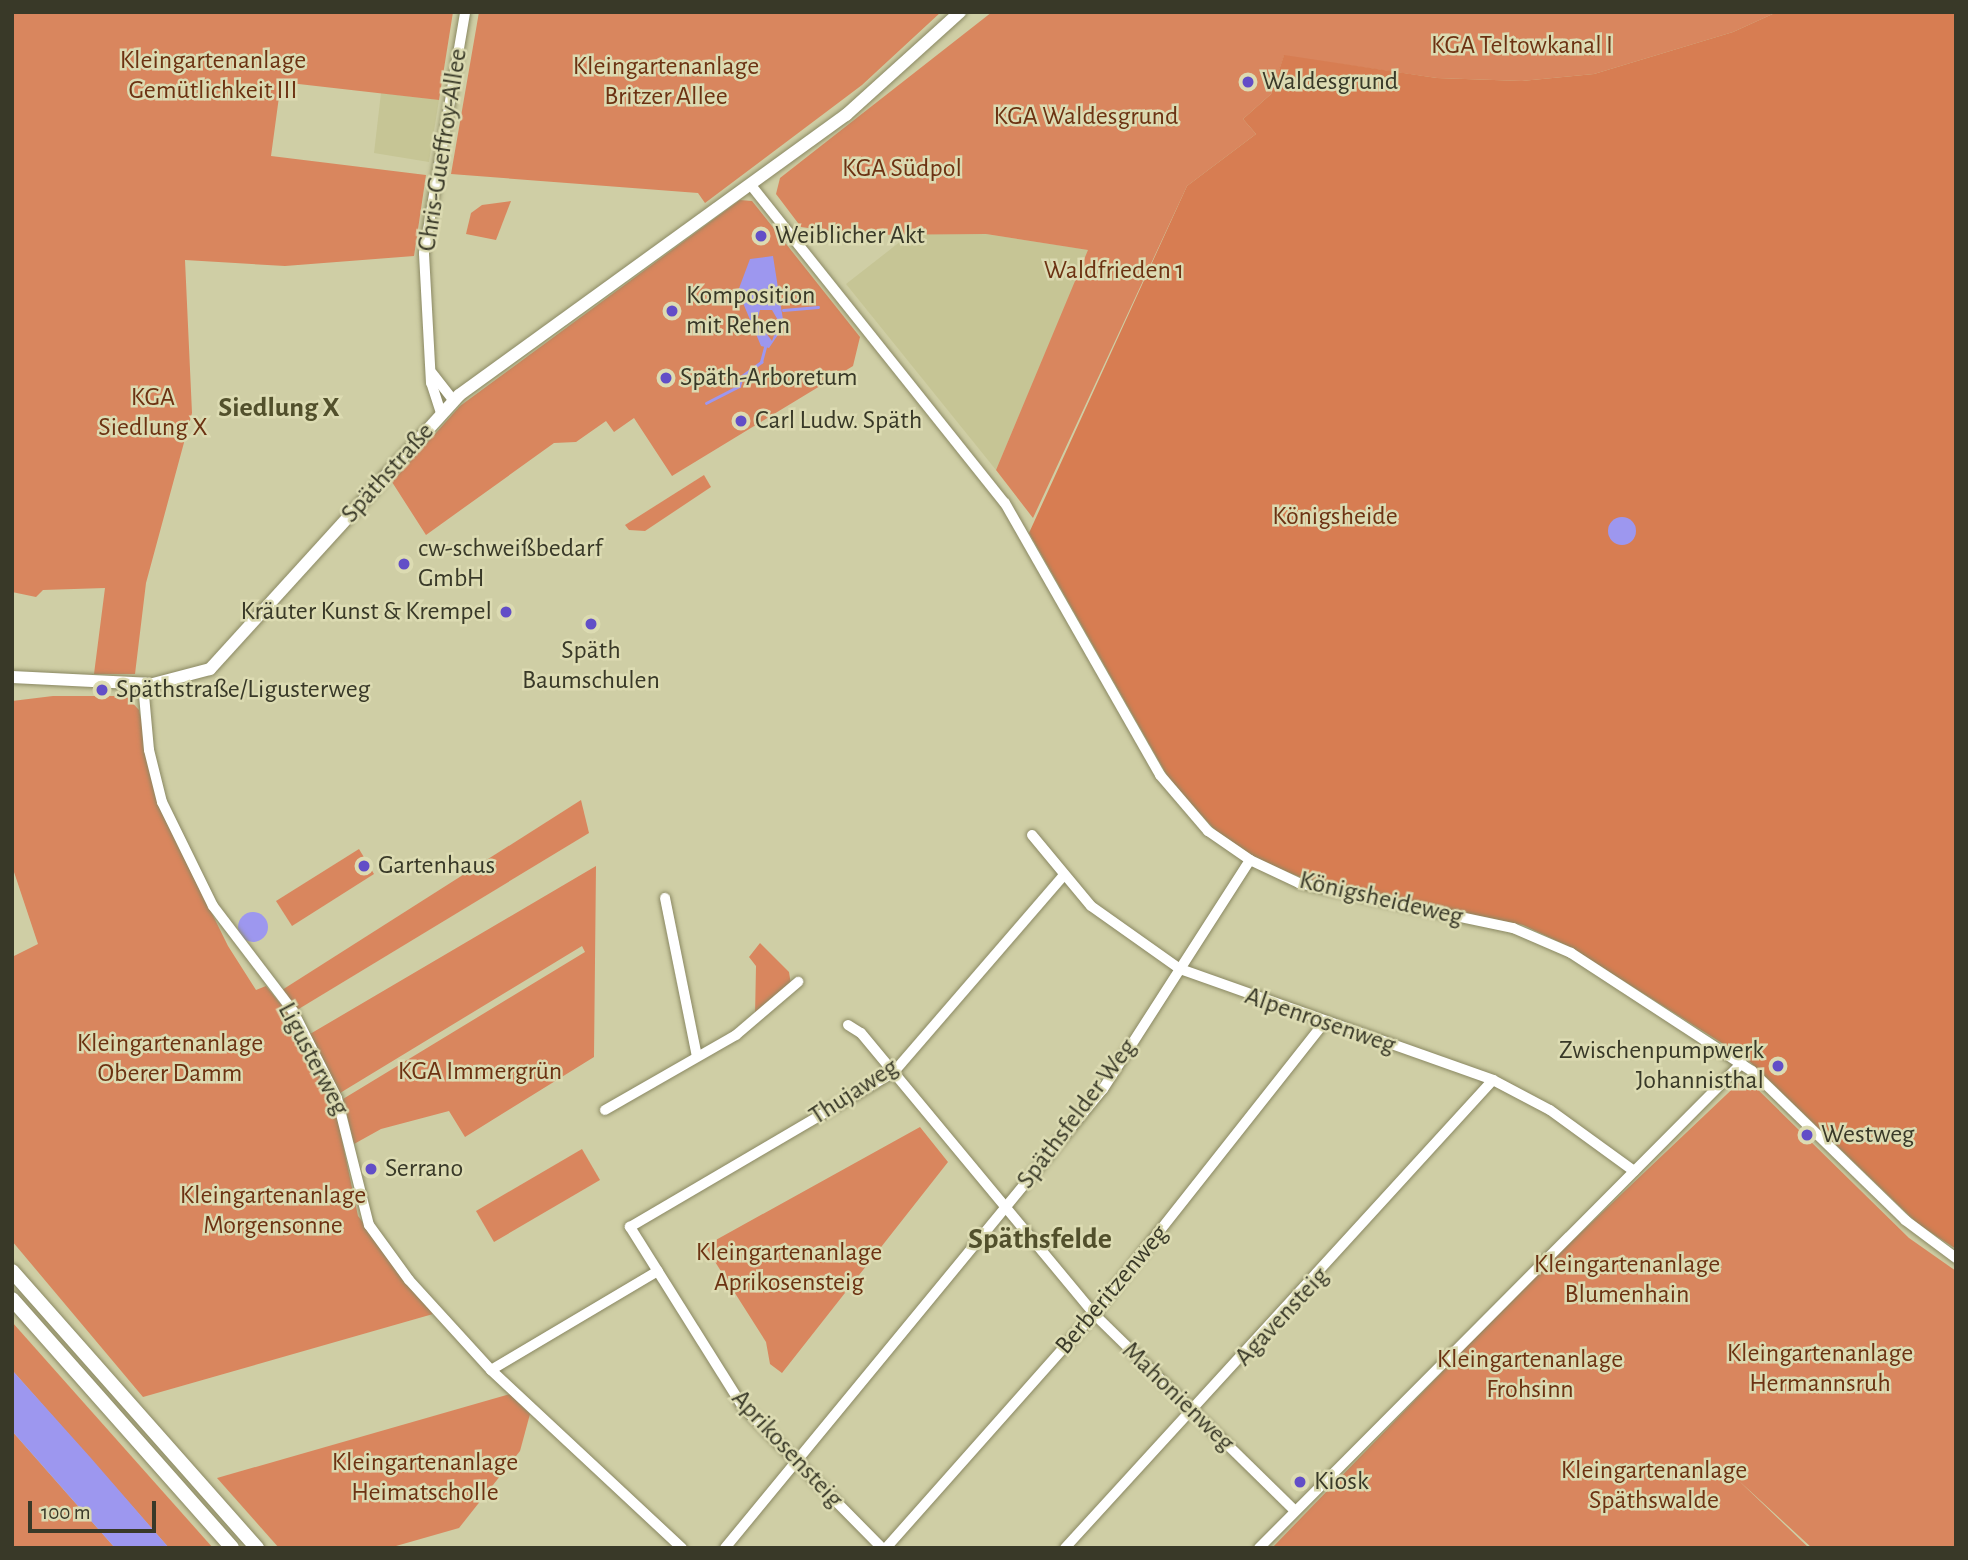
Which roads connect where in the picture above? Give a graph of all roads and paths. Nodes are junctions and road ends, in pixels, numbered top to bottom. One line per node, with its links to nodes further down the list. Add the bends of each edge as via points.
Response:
1 (465, 12): 4 (street, Chris-Gueffroy-Allee, via 424,253)
2 (960, 12): 3 (main road, Späthstraße, via 846,114)
3 (750, 184): 5 (main road, Späthstraße); 10 (street, Königsheideweg, via 1005,503 1169,789 1208,831)
4 (431, 371): 5 (street); 6 (street, Chris-Gueffroy-Allee)
5 (453, 400): 6 (main road, Späthstraße)
6 (441, 413): 8 (main road, Späthstraße, via 217,663 187,679)
7 (12, 677): 8 (main road, Späthstraße)
8 (143, 684): 30 (street, Ligusterweg, via 149,750 166,810 214,906 293,1011 337,1098 365,1217 409,1280)
9 (1032, 835): 11 (street, Alpenrosenweg)
10 (1250, 860): 13 (street, Späthsfelder Weg); 18 (street, Königsheideweg, via 1330,892 1532,934)
11 (1063, 876): 13 (street, Alpenrosenweg, via 1123,933); 19 (street, Thujaweg)
12 (665, 898): 17 (street)
13 (1180, 969): 15 (street, Alpenrosenweg); 23 (street, Späthsfelder Weg, via 1103,1088)
14 (798, 982): 17 (street, via 764,1015)
15 (1325, 1022): 20 (street, Alpenrosenweg); 29 (street, Berberitzenweg)
16 (848, 1025): 19 (street, Mahonienweg)
17 (697, 1056): 21 (street)
18 (1742, 1063): 22 (street); 25 (street, Königsheideweg, via 1905,1220)
19 (893, 1073): 23 (street, Mahonienweg); 24 (street, Thujaweg)
20 (1493, 1080): 22 (street, Alpenrosenweg, via 1550,1110); 31 (street, Agavensteig)
21 (605, 1110)
22 (1634, 1171): 33 (street)
23 (1003, 1209): 29 (street, Mahonienweg); 32 (street, Späthsfelder Weg)
24 (630, 1227): 27 (street, Aprikosensteig)
25 (1956, 1258)
26 (12, 1271): 35 (highway)
27 (658, 1271): 30 (street); 32 (street, Aprikosensteig, via 743,1407)
28 (12, 1299): 34 (highway)
29 (1094, 1314): 31 (street, Mahonienweg); 38 (street, Berberitzenweg)
30 (491, 1370): 36 (street, Ligusterweg)
31 (1194, 1412): 33 (street, Mahonienweg); 39 (street, Agavensteig)
32 (797, 1461): 37 (street, Späthsfelder Weg); 38 (street, Aprikosensteig)
33 (1295, 1511): 40 (street)
34 (232, 1548)
35 (257, 1548)
36 (682, 1548)
37 (725, 1548)
38 (884, 1548)
39 (1065, 1548)
40 (1259, 1548)

